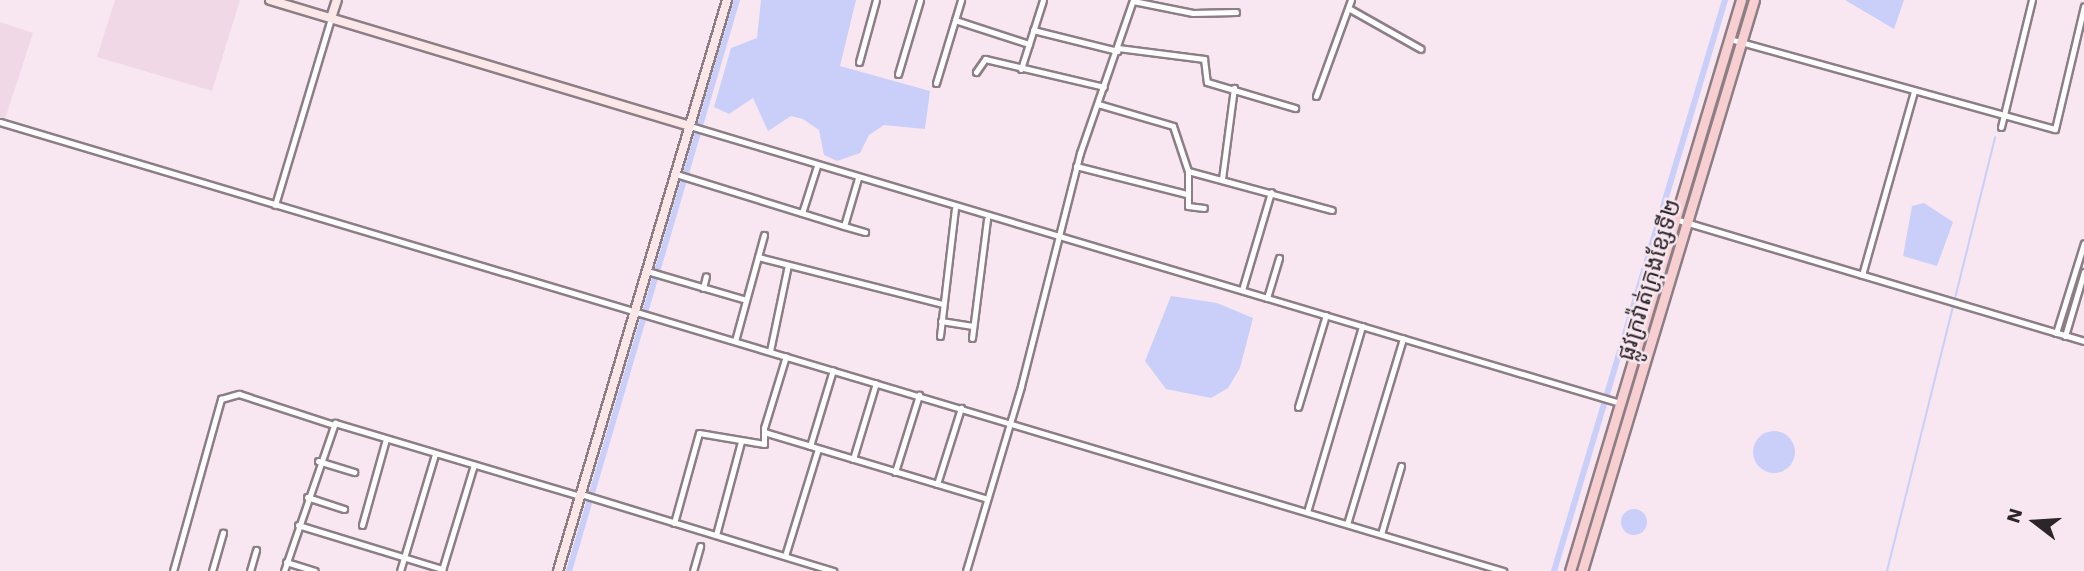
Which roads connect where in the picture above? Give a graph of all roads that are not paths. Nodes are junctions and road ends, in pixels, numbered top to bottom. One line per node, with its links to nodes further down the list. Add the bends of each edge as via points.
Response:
1 (270, 0): 16 (street)
2 (337, 0): 16 (street)
3 (727, 0): 37 (street)
4 (876, 0): 24 (street)
5 (919, 0): 27 (street)
6 (961, 0): 17 (street)
7 (1042, 0): 18 (street)
8 (1133, 0): 15 (street, via 1193,13); 23 (street)
9 (1351, 0): 14 (street)
10 (1741, 0): 19 (main road, ផ្លូវក្រវ៉ាត់ក្រុងខ្សែទី២)
11 (1754, 0): 20 (main road, ផ្លូវក្រវ៉ាត់ក្រុងខ្សែទី២)
12 (2032, 0): 35 (street)
13 (2084, 6): 35 (street, via 2055,129)
14 (1350, 9): 22 (street); 32 (street)
15 (1236, 12)
16 (331, 18): 37 (street); 47 (street)
17 (955, 20): 21 (street); 28 (street)
18 (1034, 30): 21 (street); 23 (street)
19 (1730, 38): 20 (street); 53 (main road, ផ្លូវក្រវ៉ាត់ក្រុងខ្សែទី២)
20 (1742, 42): 31 (street); 54 (main road, ផ្លូវក្រវ៉ាត់ក្រុងខ្សែទី២)
21 (1029, 44): 25 (street)
22 (1421, 49)
23 (1118, 50): 29 (street); 30 (street, via 1204,59 1207,82)
24 (859, 62)
25 (1021, 69): 26 (street, via 985,59); 29 (street)
26 (976, 72)
27 (898, 74)
28 (936, 83)
29 (1104, 88): 33 (street)
30 (1234, 88): 34 (street); 44 (street)
31 (1914, 91): 35 (street); 65 (street)
32 (1316, 96)
33 (1098, 104): 40 (street); 41 (street, via 1174,127)
34 (1295, 108)
35 (2003, 116): 38 (street)
36 (0, 122): 47 (street)
37 (696, 128): 39 (street); 42 (street)
38 (2001, 128)
39 (817, 166): 43 (street); 51 (street)
40 (1076, 166): 46 (street); 58 (street)
41 (1188, 171): 44 (street); 46 (street)
42 (678, 174): 51 (street); 63 (street)
43 (858, 178): 49 (street); 55 (street)
44 (1222, 179): 45 (street)
45 (1271, 192): 50 (street); 68 (street)
46 (1187, 194): 48 (street, via 1189,207)
47 (275, 205): 72 (street)
48 (1204, 208)
49 (955, 209): 52 (street); 71 (street)
50 (1332, 210)
51 (802, 213): 55 (street)
52 (987, 219): 58 (street); 75 (street)
53 (1675, 219): 54 (street); 89 (main road, ផ្លូវក្រវ៉ាត់ក្រុងខ្សែទី២)
54 (1687, 222): 65 (street); 91 (main road, ផ្លូវក្រវ៉ាត់ក្រុងខ្សែទី២)
55 (844, 226): 56 (street)
56 (865, 232)
57 (764, 235): 60 (street)
58 (1058, 238): 68 (street); 93 (street)
59 (2084, 245): 77 (street)
60 (758, 257): 62 (street); 70 (street)
61 (1279, 258): 69 (street)
62 (788, 265): 71 (street); 84 (street)
63 (649, 272): 67 (street); 72 (street)
64 (2084, 272): 78 (street)
65 (1862, 275): 77 (street)
66 (706, 276): 67 (street)
67 (703, 288): 70 (street)
68 (1242, 290): 69 (street)
69 (1267, 298): 73 (street)
70 (746, 300): 82 (street)
71 (943, 304): 74 (street)
72 (637, 312): 82 (street); 108 (street)
73 (1326, 315): 76 (street); 90 (street)
74 (941, 321): 75 (street); 79 (street)
75 (973, 326): 80 (street)
76 (1362, 326): 81 (street); 112 (street)
77 (2056, 333): 78 (street)
78 (2065, 335): 83 (street)
79 (940, 336)
80 (972, 338)
81 (1403, 338): 89 (street); 114 (street)
82 (735, 341): 84 (street)
83 (2084, 341)
84 (769, 352): 85 (street)
85 (786, 356): 86 (street); 95 (street)
86 (833, 370): 87 (street); 98 (street)
87 (876, 383): 88 (street); 101 (street)
88 (919, 396): 92 (street); 106 (street)
89 (1617, 402): 91 (main road); 137 (main road, ផ្លូវក្រវ៉ាត់ក្រុងខ្សែទី២)
90 (1298, 407)
91 (1632, 407): 138 (main road, ផ្លូវក្រវ៉ាត់ក្រុងខ្សែទី២)
92 (961, 408): 93 (street); 107 (street)
93 (1009, 423): 110 (street); 112 (street)
94 (331, 424): 96 (street); 102 (street); 126 (street, via 239,394 221,399)
95 (764, 432): 97 (street, via 764,444); 98 (street)
96 (386, 439): 100 (street); 116 (street)
97 (741, 442): 113 (street, via 699,433); 119 (street)
98 (810, 446): 99 (street)
99 (818, 449): 101 (street); 122 (street)
100 (435, 454): 103 (street); 123 (street)
101 (853, 459): 106 (street)
102 (318, 461): 105 (street); 109 (street)
103 (474, 466): 108 (street); 125 (street)
104 (1401, 466): 118 (street)
105 (354, 472)
106 (895, 472): 107 (street)
107 (937, 484): 110 (street)
108 (584, 496): 113 (street); 132 (street)
109 (307, 497): 111 (street); 115 (street)
110 (987, 499): 135 (street)
111 (344, 509)
112 (1307, 512): 114 (street)
113 (674, 523): 119 (street)
114 (1347, 524): 118 (street)
115 (298, 525): 123 (street); 124 (street)
116 (362, 525)
117 (223, 533): 127 (street)
118 (1381, 534): 136 (street)
119 (716, 536): 122 (street)
120 (700, 546): 133 (street)
121 (256, 550): 128 (street)
122 (785, 556): 134 (street)
123 (404, 558): 125 (street); 131 (street)
124 (286, 562): 129 (street); 130 (street)
125 (442, 570)
126 (173, 571)
127 (212, 571)
128 (250, 571)
129 (284, 571)
130 (315, 571)
131 (400, 571)
132 (558, 571)
133 (693, 571)
134 (833, 571)
135 (966, 571)
136 (1503, 571)
137 (1570, 571)
138 (1582, 571)

